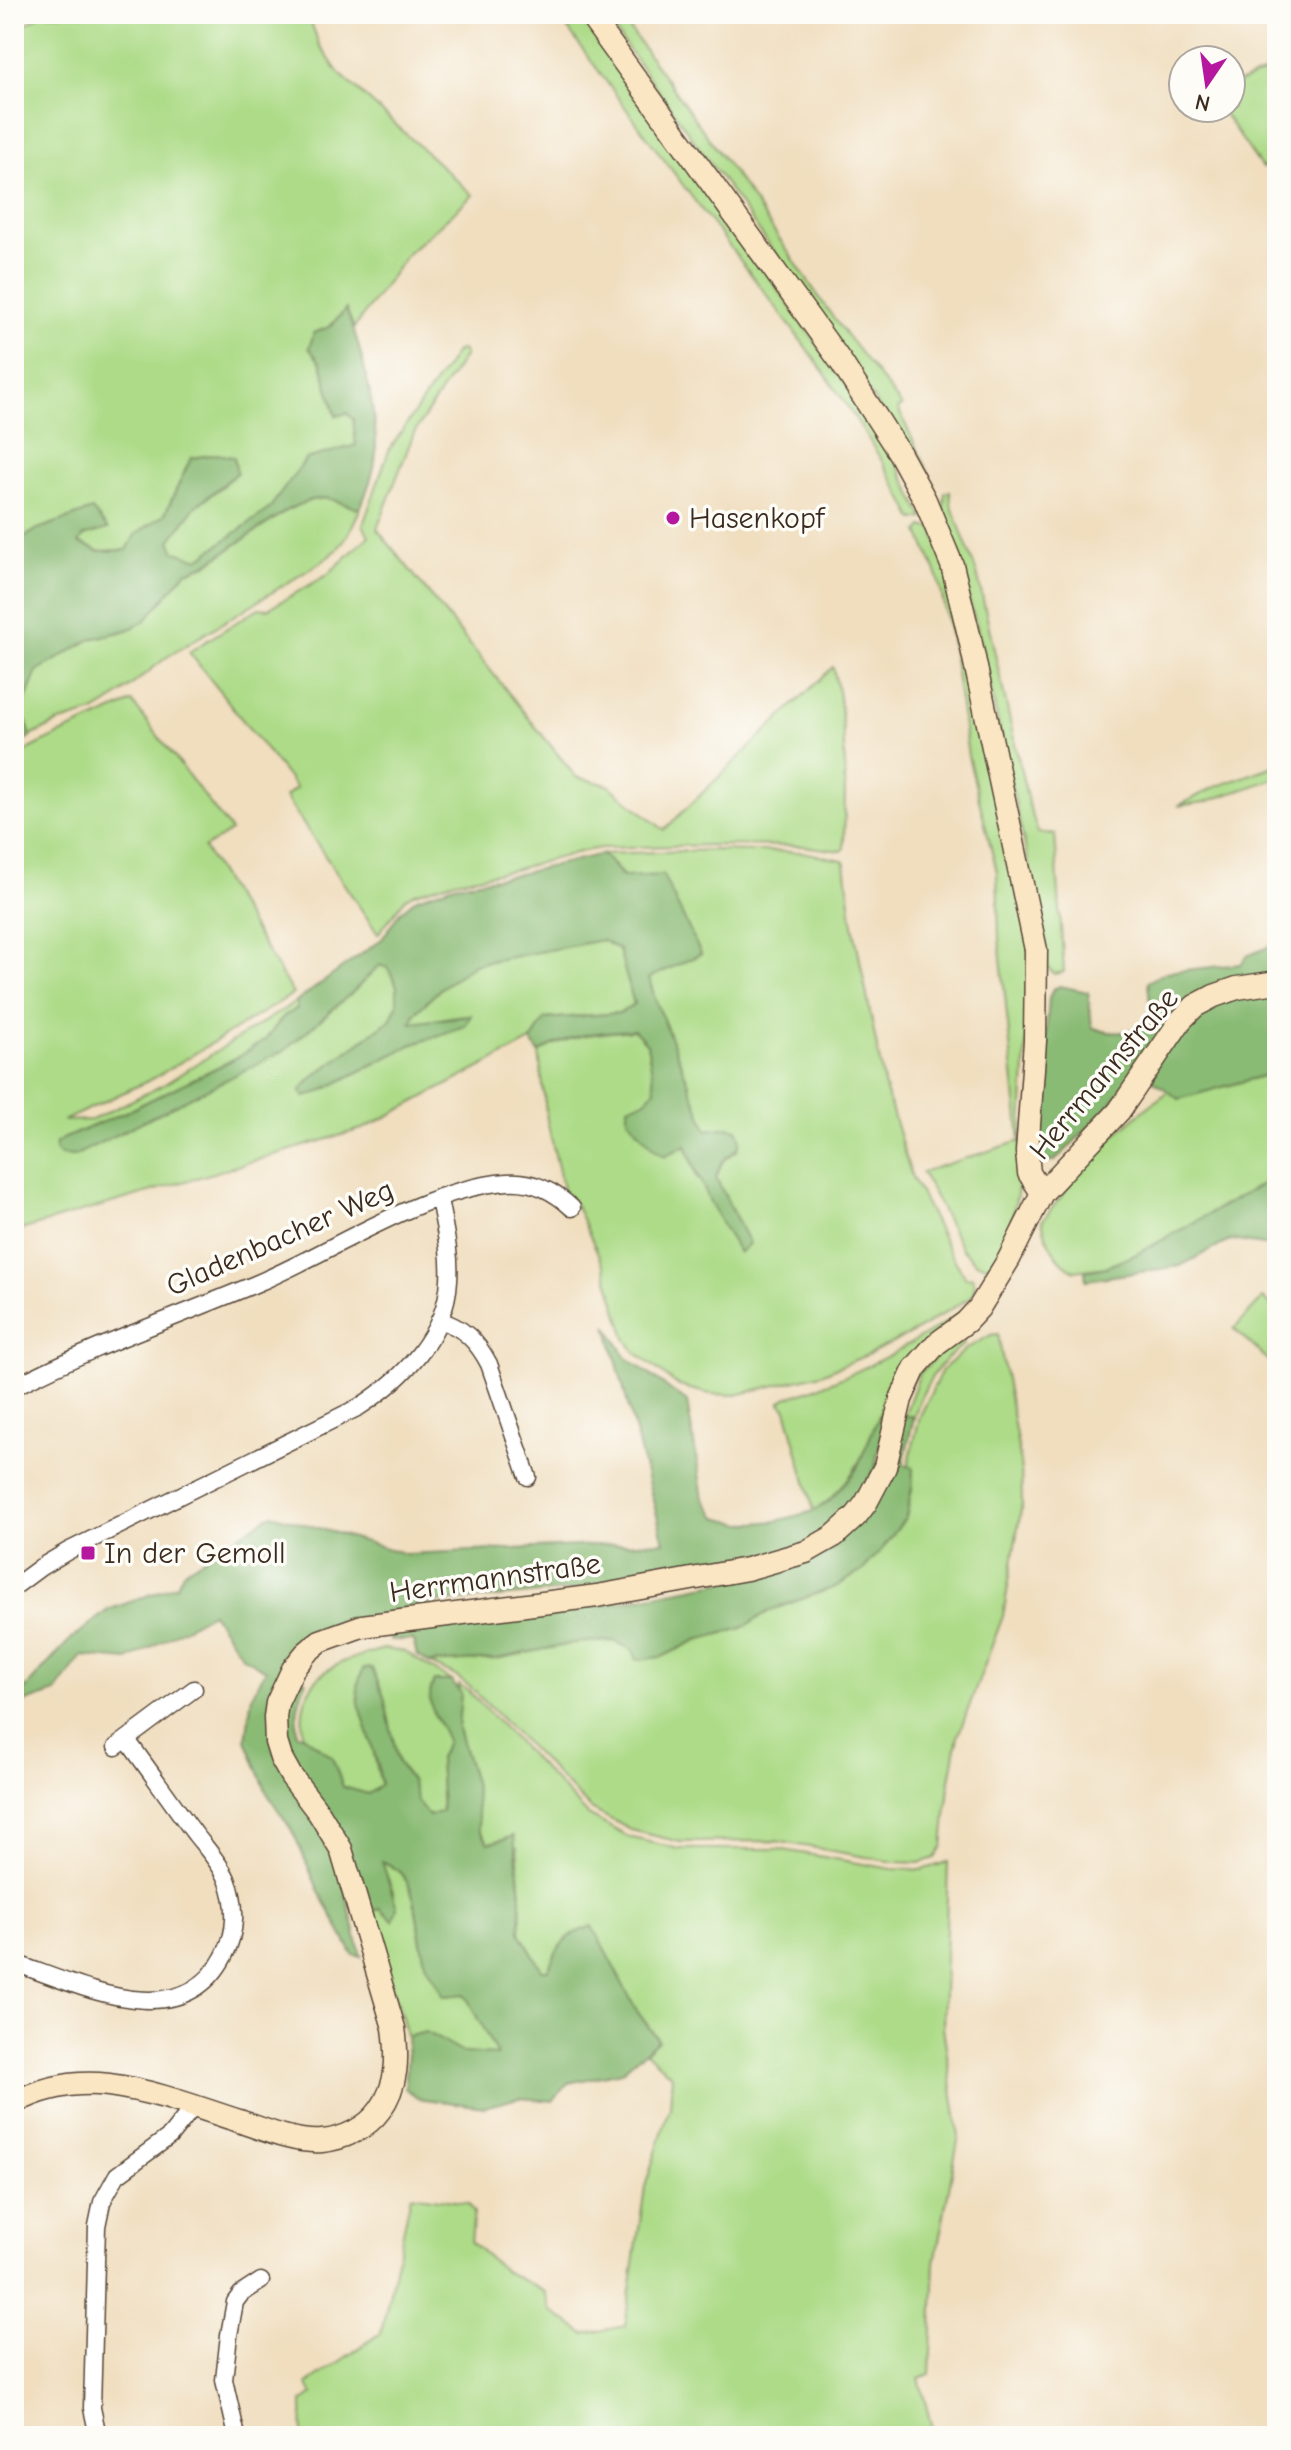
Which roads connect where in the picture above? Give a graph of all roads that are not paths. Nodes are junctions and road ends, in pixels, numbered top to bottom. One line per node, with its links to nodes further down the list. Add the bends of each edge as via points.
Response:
1 (589, 14): 3 (street, via 841,362 900,454 952,565 1036,950 1027,1152 1029,1173)
2 (1277, 982): 3 (street, Herrmannstraße, via 1237,988 1195,1006 1119,1111)
3 (1042, 1193): 13 (street, Herrmannstraße, via 979,1308 915,1368 901,1399 885,1467 866,1503 821,1545 747,1569 597,1596 362,1626 320,1641 306,1653 277,1703 276,1742 348,1868 394,2028 395,2079 373,2119 334,2139 287,2136)
4 (439, 1199): 5 (street, Gladenbacher Weg, via 510,1181 547,1189); 6 (street, via 450,1276); 7 (street, Gladenbacher Weg)
5 (572, 1208)
6 (439, 1320): 8 (street, via 461,1328 482,1350); 9 (street, via 400,1377 359,1407 68,1551)
7 (14, 1387)
8 (528, 1477)
9 (14, 1587)
10 (194, 1689): 11 (street, via 121,1744 225,1875 234,1909 232,1938 215,1971 191,1990 147,2001)
11 (14, 1963)
12 (14, 2103): 13 (street, Herrmannstraße, via 53,2088 95,2084)
13 (194, 2106): 15 (street, via 170,2136 117,2175 102,2202 92,2408)
14 (261, 2281): 16 (street, via 235,2302 229,2335 224,2380)
15 (98, 2436)
16 (237, 2436)

